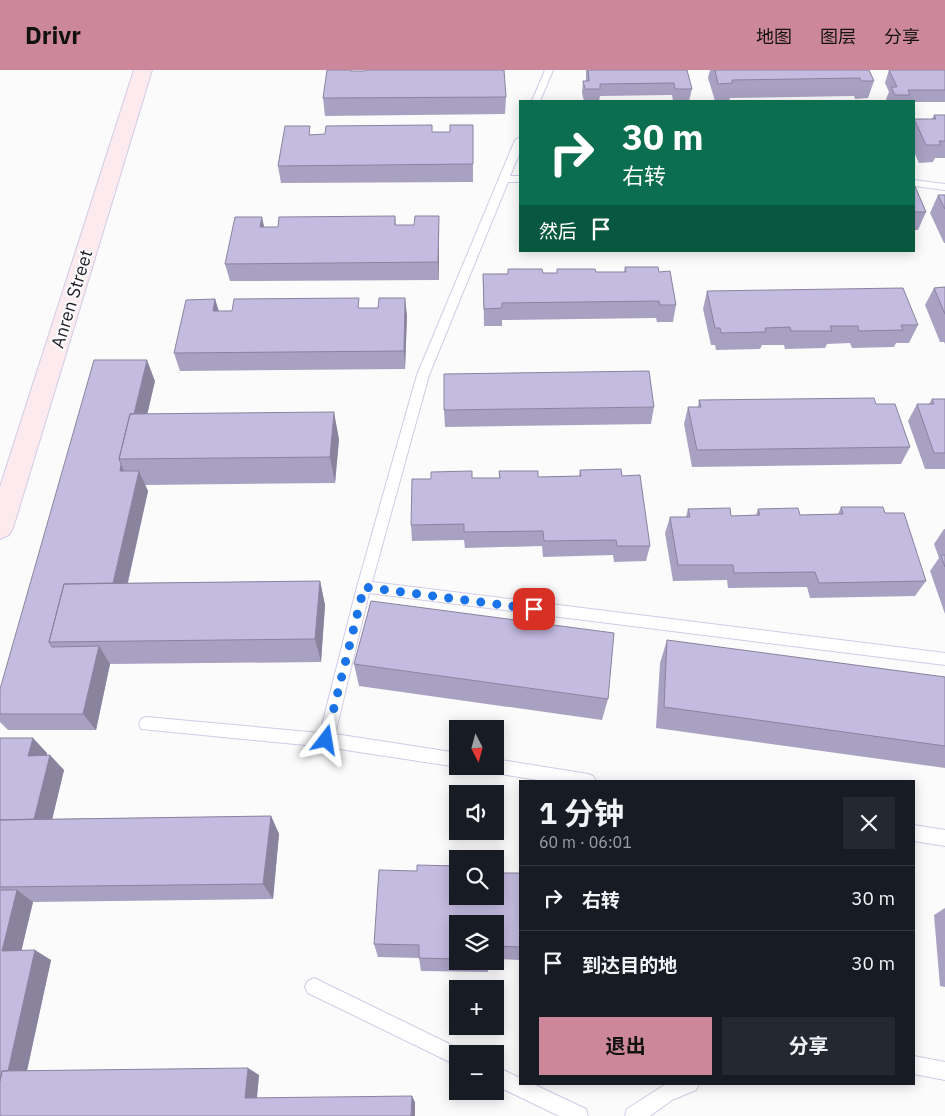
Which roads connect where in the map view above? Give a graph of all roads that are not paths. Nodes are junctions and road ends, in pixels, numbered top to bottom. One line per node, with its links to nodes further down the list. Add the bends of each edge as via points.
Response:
1 (143, 70): 9 (street, Anren Street)
2 (549, 70): 3 (lane)
3 (536, 100)
4 (519, 142): 5 (lane)
5 (504, 179): 6 (lane); 10 (lane, via 423,375)
6 (519, 179)
7 (915, 183): 8 (lane)
8 (945, 186)
9 (0, 528)
10 (364, 587): 11 (lane); 13 (lane)
11 (945, 659)
12 (146, 724): 13 (lane)
13 (326, 740): 14 (lane)
14 (449, 759)
15 (504, 768): 16 (lane)
16 (582, 780)
17 (915, 833): 18 (lane)
18 (945, 838)
19 (314, 986): 20 (lane)
20 (449, 1052)
21 (915, 1065): 22 (lane)
22 (945, 1071)
23 (504, 1079): 25 (lane)
24 (687, 1085): 26 (lane, via 666,1093)
25 (579, 1116)
26 (634, 1116)

